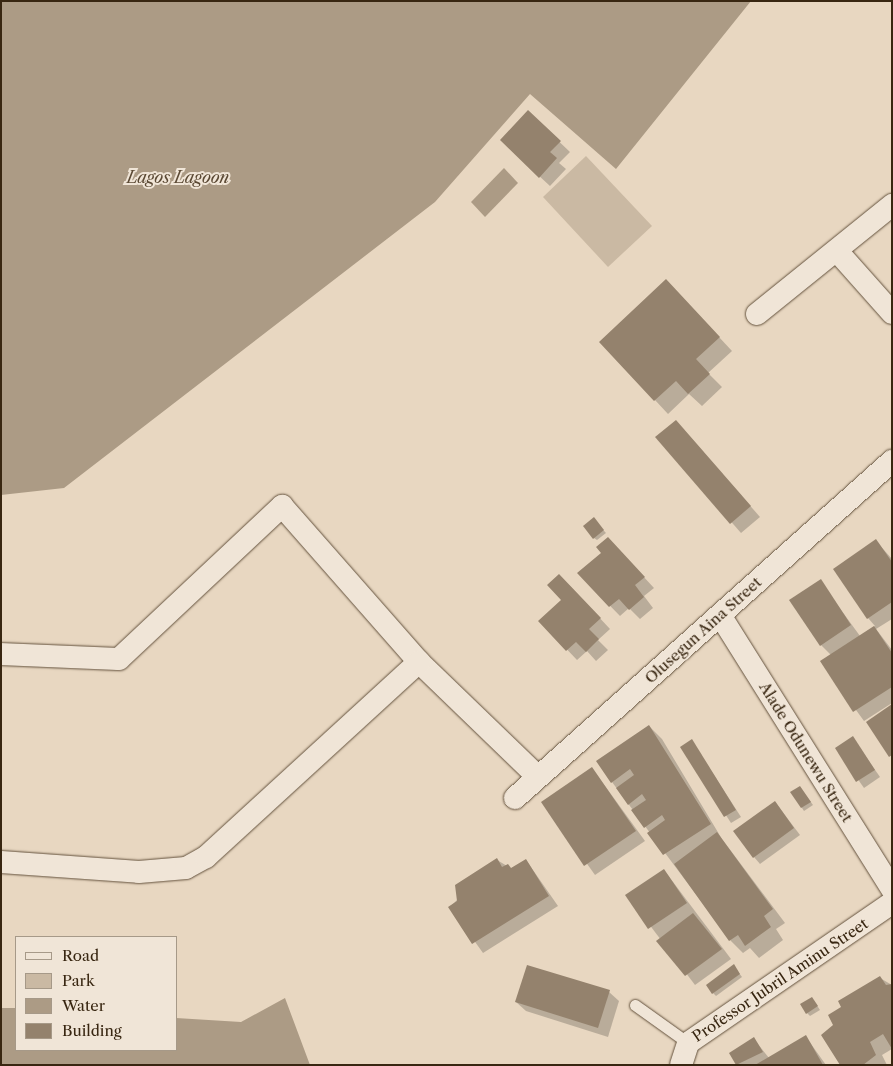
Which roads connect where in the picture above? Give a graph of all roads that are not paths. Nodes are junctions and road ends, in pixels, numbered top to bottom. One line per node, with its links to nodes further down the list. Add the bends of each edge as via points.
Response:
1 (892, 205): 2 (street)
2 (837, 251): 3 (street); 4 (street)
3 (892, 312)
4 (757, 314)
5 (892, 461): 6 (street, Olusegun Aina Street)
6 (720, 615): 9 (street, Olusegun Aina Street); 12 (street, Alade Odunewu Street)
7 (1, 654): 8 (street, via 119,659 282,506)
8 (419, 662): 9 (street); 11 (street, via 206,857 186,868 139,872)
9 (538, 777): 10 (street, Olusegun Aina Street)
10 (515, 798)
11 (1, 862)
12 (892, 889)
13 (892, 903): 15 (street, Professor Jubril Aminu Street)
14 (635, 1006): 15 (lane)
15 (688, 1043): 16 (street, Professor Jubril Aminu Street)
16 (681, 1065)

